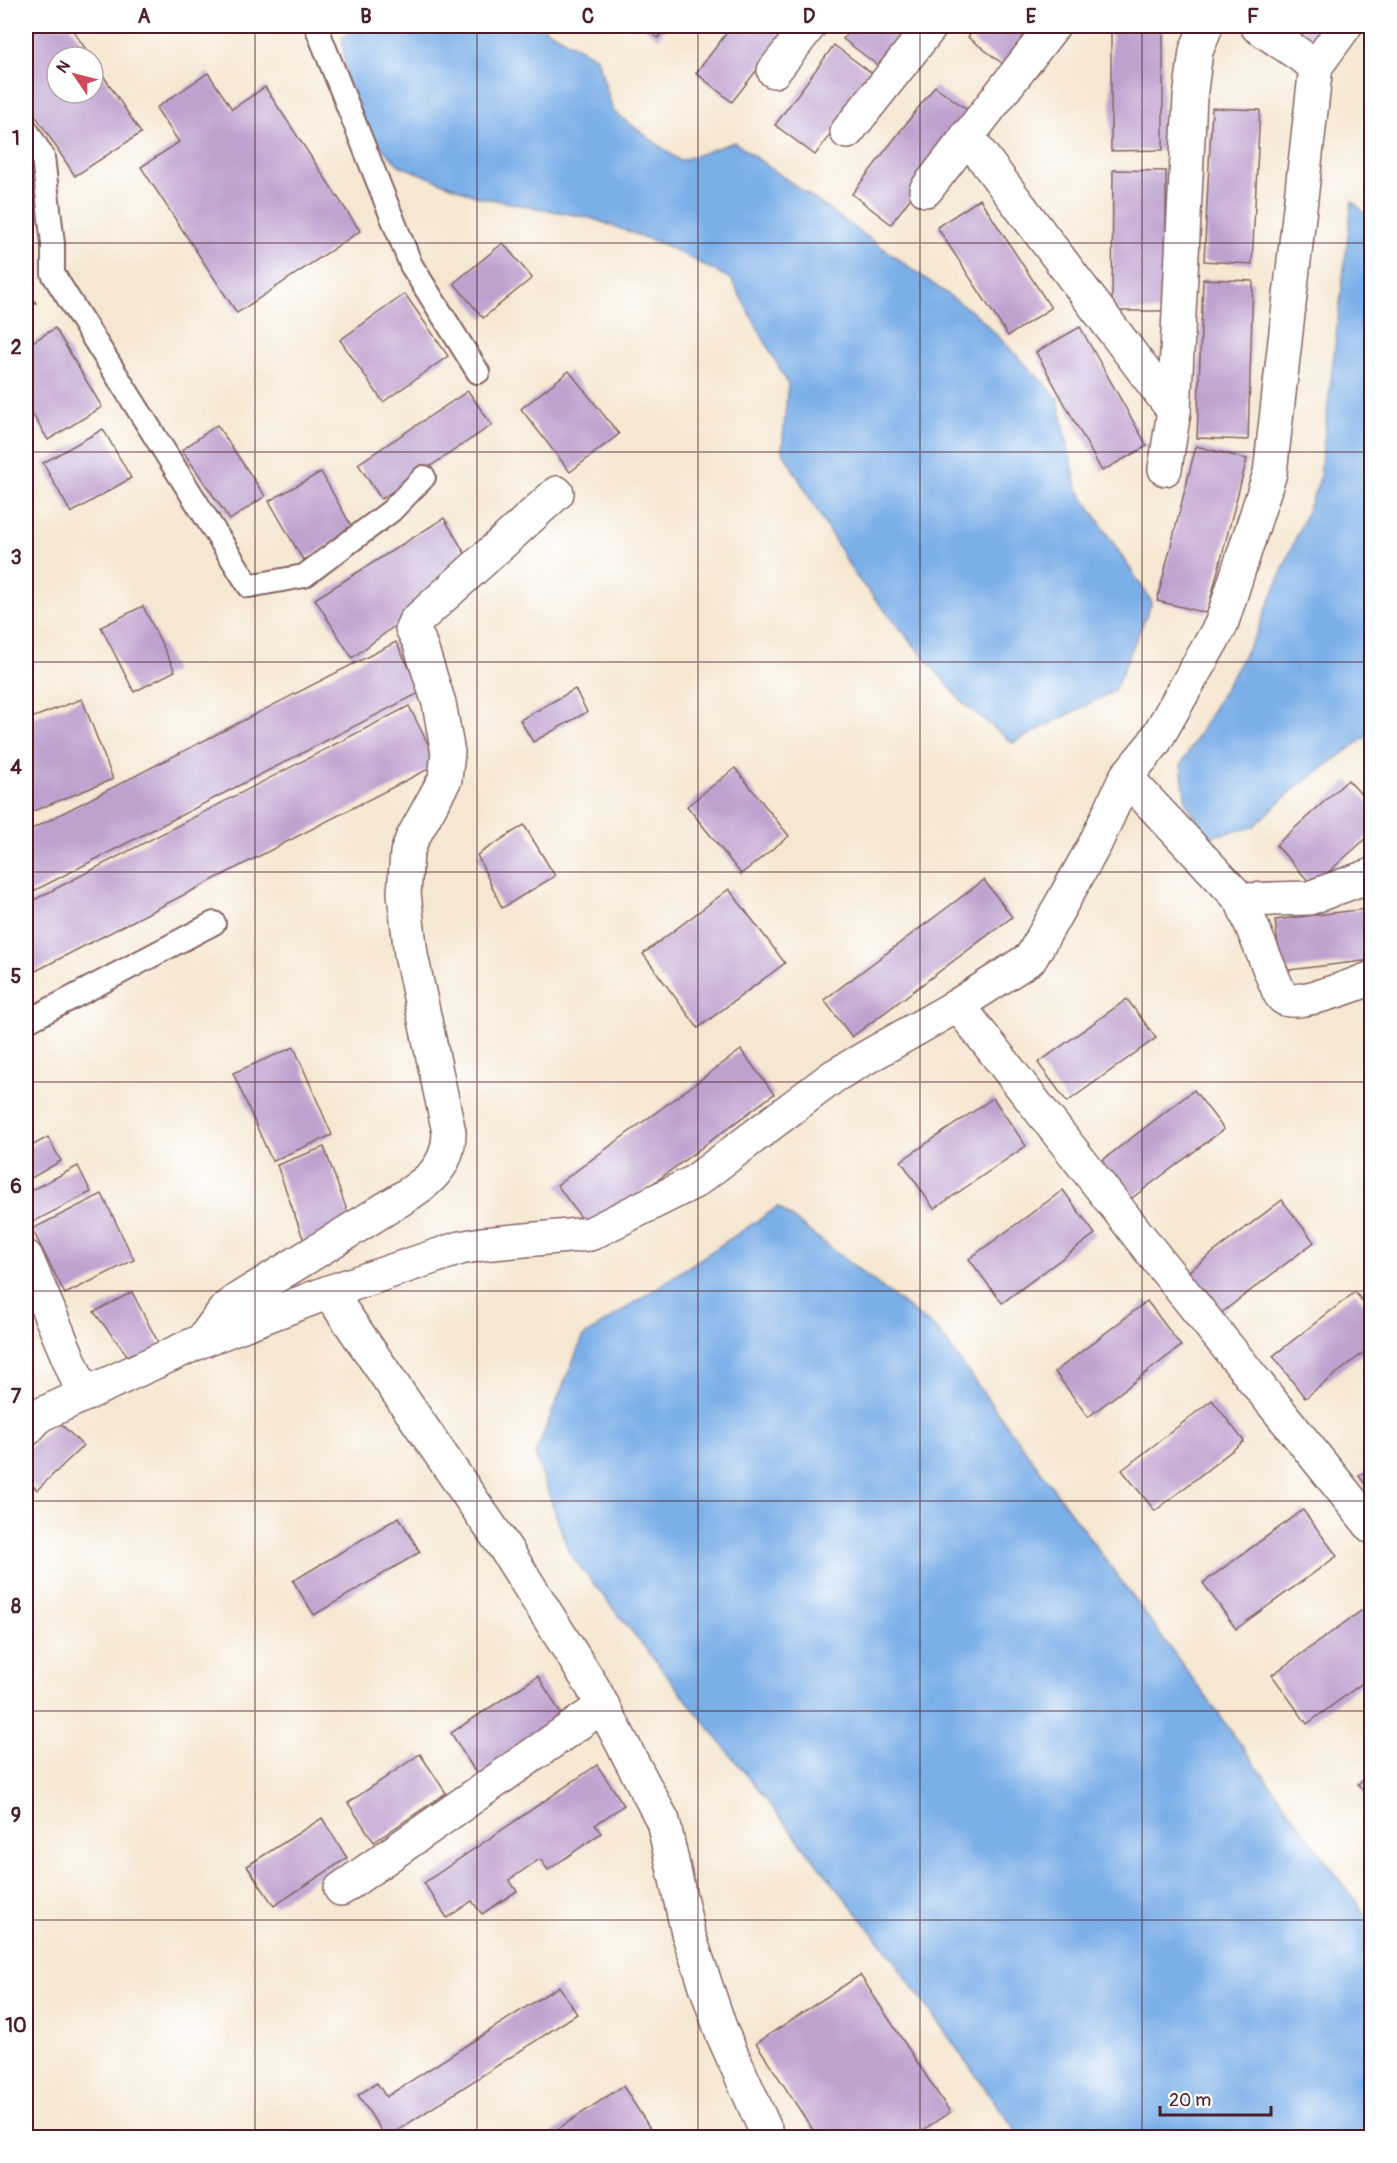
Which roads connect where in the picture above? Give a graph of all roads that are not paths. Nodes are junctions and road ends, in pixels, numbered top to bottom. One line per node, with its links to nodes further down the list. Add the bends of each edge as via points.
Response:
1 (809, 26): 9 (street)
2 (931, 26): 11 (street)
3 (1053, 26): 12 (street)
4 (1206, 26): 15 (street, via 1196,51 1190,98)
5 (1257, 26): 8 (street)
6 (1345, 26): 8 (street)
7 (320, 28): 14 (lane, via 411,266)
8 (1316, 66): 19 (street, via 1270,473 1221,625 1154,743)
9 (774, 71)
10 (26, 129): 17 (lane, via 43,157 53,274 249,586 304,576 392,511)
11 (847, 132)
12 (967, 136): 13 (street); 15 (street)
13 (926, 190)
14 (478, 372)
15 (1174, 411): 16 (street)
16 (1165, 469)
17 (424, 477)
18 (557, 493): 28 (street, via 412,628 439,703 448,753 445,779 410,846 404,893 411,955 449,1132 443,1164 424,1184 237,1300)
19 (1126, 777): 21 (street); 24 (street, via 1095,844 1031,958)
20 (1371, 875): 21 (street, via 1309,898)
21 (1241, 900): 23 (street, via 1284,999 1317,997)
22 (214, 923): 25 (lane)
23 (1371, 978)
24 (958, 1005): 27 (street, via 834,1076 694,1182 590,1234 460,1248); 31 (street)
25 (26, 1022)
26 (26, 1257): 29 (street)
27 (328, 1292): 28 (street); 32 (street, via 507,1551)
28 (201, 1341): 29 (street)
29 (84, 1395): 30 (street, via 40,1415)
30 (26, 1430)
31 (1371, 1527)
32 (603, 1707): 33 (street); 34 (street, via 663,1821 688,1933 722,2033)
33 (341, 1888)
34 (769, 2138)

